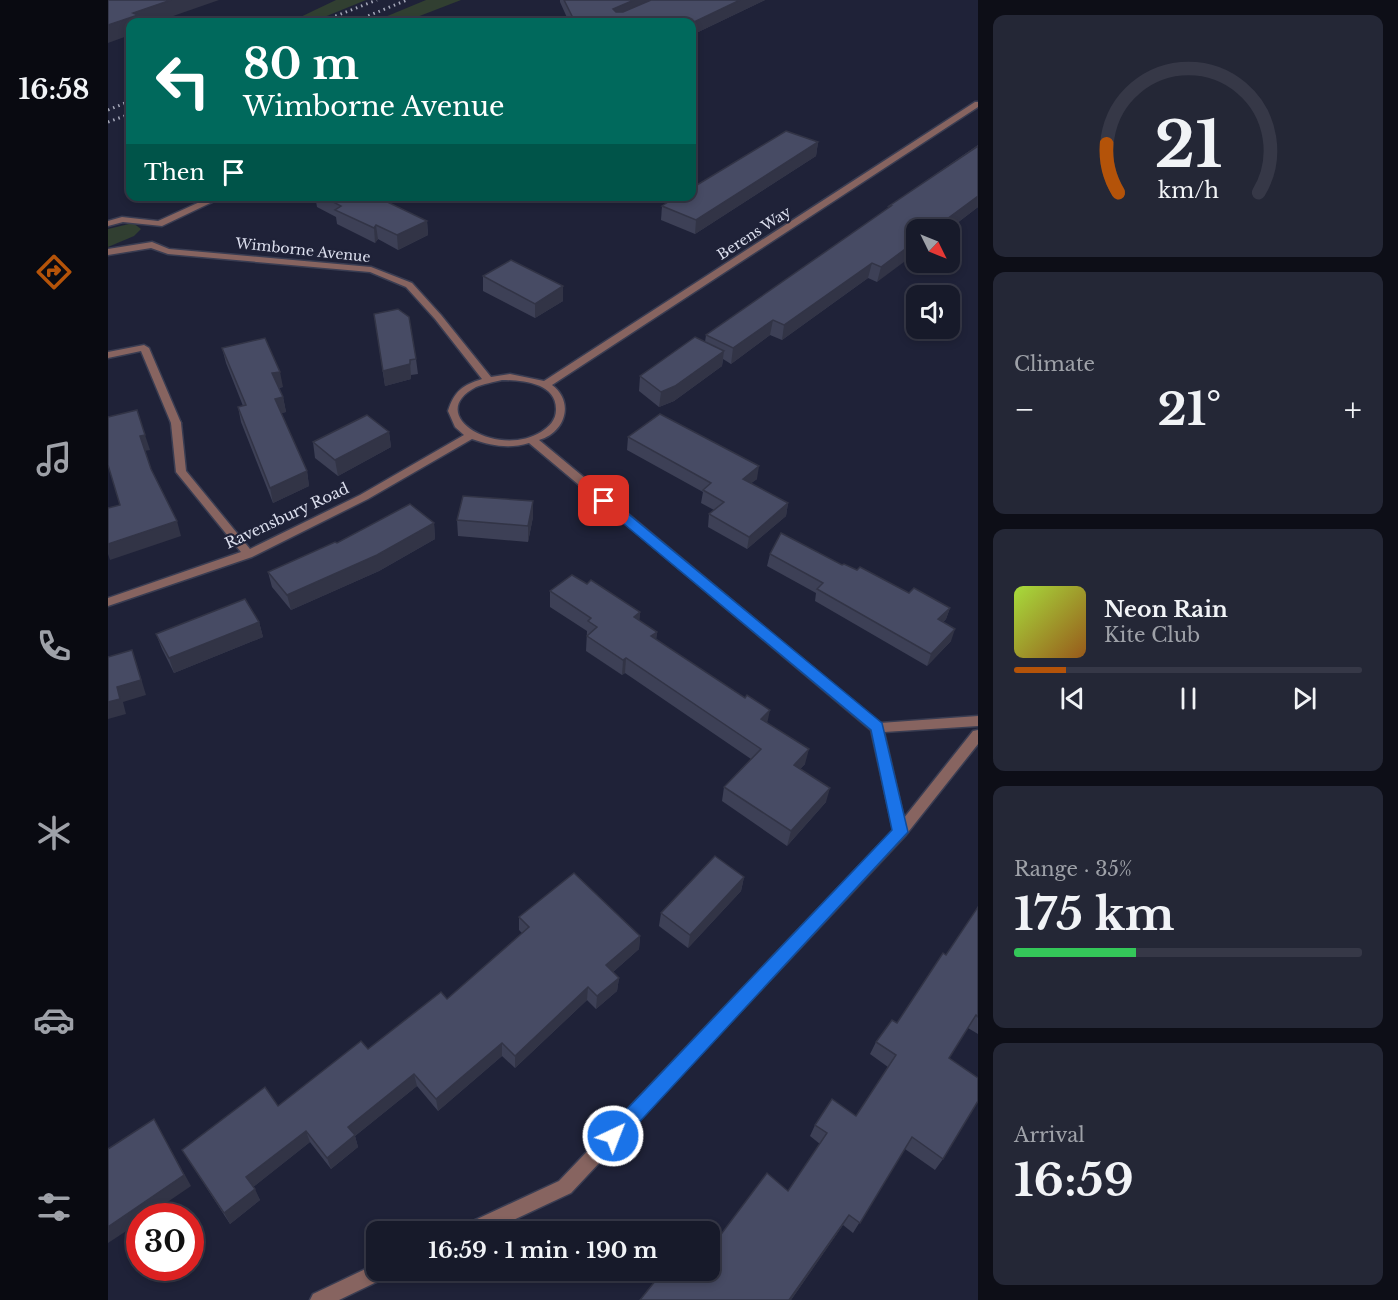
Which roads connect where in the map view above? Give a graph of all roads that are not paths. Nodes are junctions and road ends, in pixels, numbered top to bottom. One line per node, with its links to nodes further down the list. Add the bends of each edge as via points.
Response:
1 (978, 104): 9 (street, Berens Way)
2 (210, 201): 4 (street)
3 (108, 224): 4 (street, via 122,219)
4 (159, 224): 5 (street)
5 (152, 245): 6 (street, Wimborne Avenue); 8 (street, Wimborne Avenue, via 168,251 371,270 409,285)
6 (108, 252)
7 (108, 355): 12 (street, via 144,348 176,423 181,472)
8 (487, 379): 9 (street, via 518,377); 10 (street, via 465,389 452,404 452,416 458,427)
9 (545, 386): 11 (street, via 556,394 562,414 546,434)
10 (470, 436): 11 (street, via 499,444); 12 (street, Ravensbury Road, via 364,497)
11 (532, 440): 15 (street)
12 (248, 554): 13 (street, Ravensbury Road)
13 (108, 602)
14 (978, 721): 15 (street)
15 (877, 728): 17 (street)
16 (978, 735): 17 (street)
17 (900, 832): 18 (street, via 565,1187)
18 (492, 1221)
19 (366, 1278): 20 (street)
20 (319, 1300)

